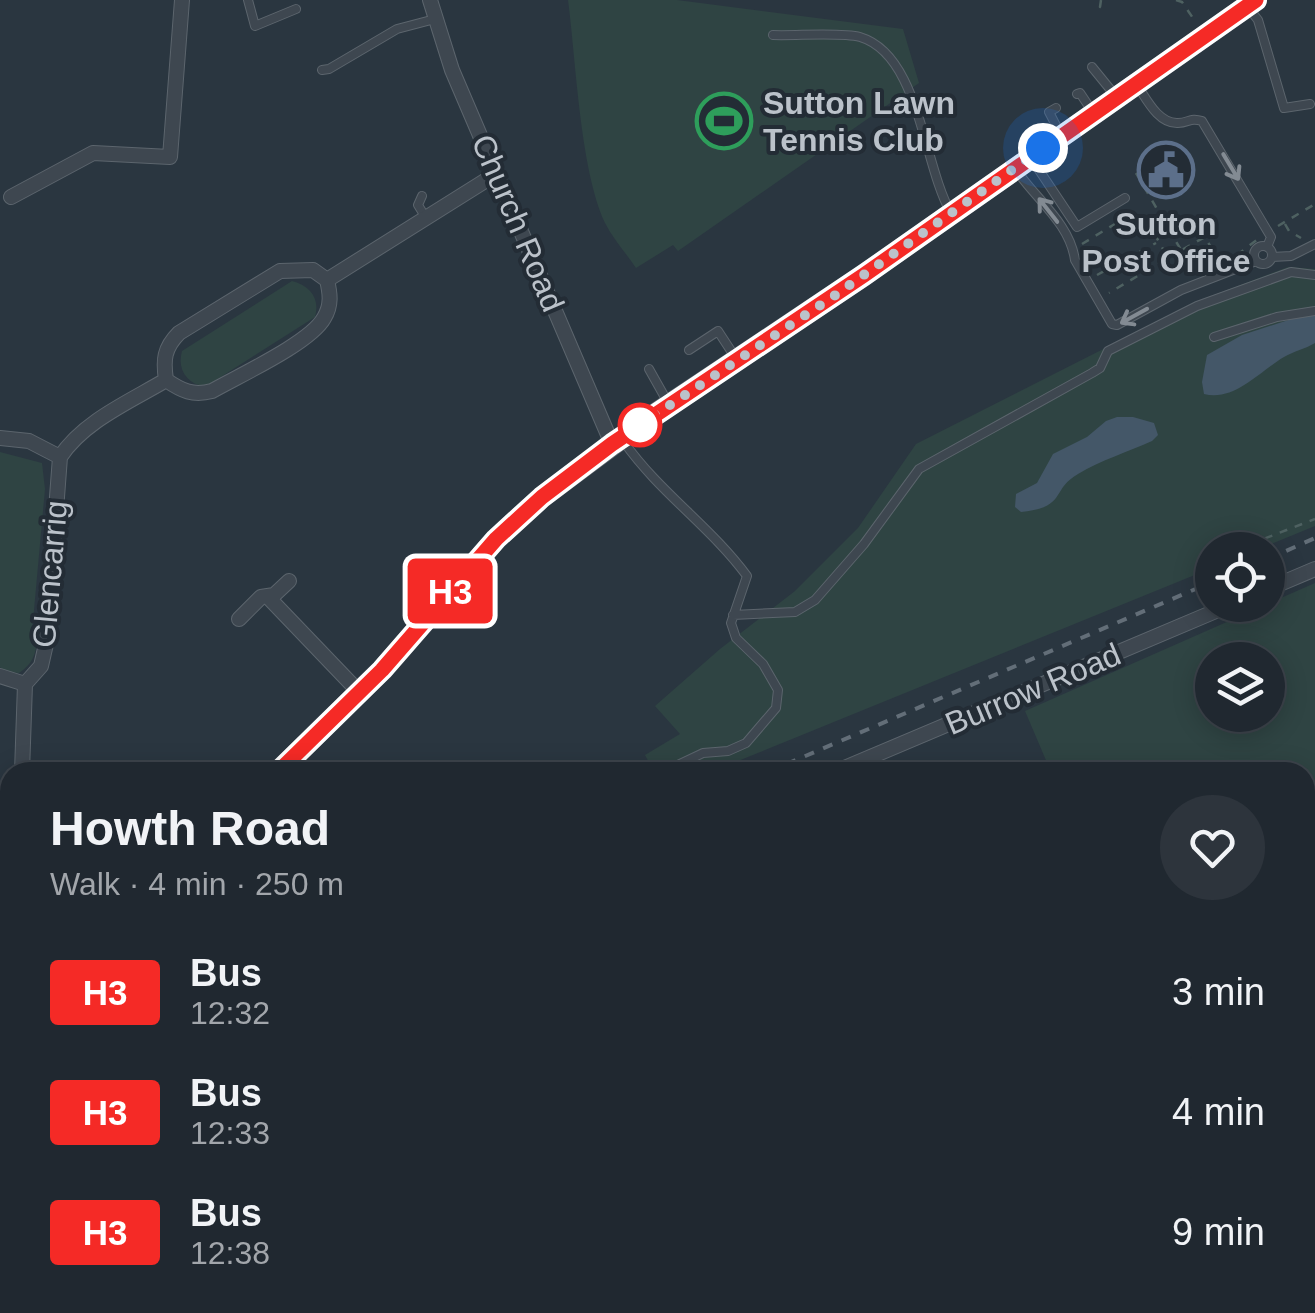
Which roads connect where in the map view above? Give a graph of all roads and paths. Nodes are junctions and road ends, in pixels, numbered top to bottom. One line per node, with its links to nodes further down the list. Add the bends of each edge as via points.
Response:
1 (182, 0): 25 (street, via 170,157 93,153)
2 (248, 0): 8 (lane, via 256,26)
3 (430, 0): 9 (street, Church Road)
4 (1101, 0): 7 (path, via 1100,7)
5 (1176, 0): 10 (path)
6 (1252, 3): 14 (main road); 17 (lane, via 1284,108)
7 (1108, 8)
8 (296, 9)
9 (435, 18): 13 (lane, via 397,29); 22 (street, Church Road)
10 (1197, 25)
11 (773, 35): 27 (lane, via 860,37 889,56 907,84)
12 (1092, 67): 16 (lane)
13 (322, 70)
14 (1137, 84): 16 (main road); 32 (lane, one-way to 32, via 1161,117 1202,121 1271,236)
15 (1078, 94): 19 (lane)
16 (1116, 98): 19 (main road)
17 (1310, 104)
18 (1056, 108): 20 (lane, via 1049,112)
19 (1094, 113): 20 (main road)
20 (1061, 136): 21 (main road)
21 (1023, 162): 26 (lane, via 1077,228); 27 (main road); 33 (lane, one-way to 21)
22 (496, 174): 28 (street); 51 (street, Church Road)
23 (1136, 174): 34 (path)
24 (422, 196): 28 (lane, via 418,205)
25 (11, 197)
26 (1125, 198)
27 (951, 213): 46 (main road)
28 (426, 218): 40 (street)
29 (1284, 222): 31 (path)
30 (1159, 241): 33 (path, via 1145,217 1138,221 1133,213); 35 (path); 41 (path)
31 (1314, 245): 36 (lane)
32 (1267, 247): 36 (lane); 37 (lane, via 1256,249)
33 (1074, 249): 41 (lane)
34 (1181, 250): 35 (path); 38 (path, via 1204,237)
35 (1168, 258): 42 (path)
36 (1272, 258): 37 (lane, via 1265,264)
37 (1256, 260): 38 (lane)
38 (1222, 269): 42 (lane, one-way to 42, via 1116,326)
39 (1315, 275): 59 (lane, via 1292,272 1196,306 1108,351 1100,368 919,470 815,600 794,612)
40 (327, 280): 48 (street, via 313,270 280,272 196,323 167,345); 48 (street, via 325,317 310,335 212,391 180,390)
41 (1088, 280): 42 (lane)
42 (1099, 299)
43 (1315, 311): 44 (lane)
44 (1214, 337)
45 (689, 350): 46 (lane, via 718,331)
46 (737, 360): 49 (main road)
47 (648, 369): 49 (lane)
48 (166, 380): 52 (street, Glencarrig, via 98,420)
49 (669, 405): 51 (main road)
50 (0, 438): 52 (street, Glencarrig, via 28,441)
51 (617, 441): 59 (lane, via 747,576); 64 (main road, via 496,539)
52 (60, 457): 63 (street, Glencarrig, via 46,644 41,666)
53 (1315, 519): 54 (path)
54 (1281, 532)
55 (1315, 569): 57 (street)
56 (288, 581): 58 (street)
57 (1285, 582)
58 (267, 596): 60 (street); 64 (street)
59 (733, 616): 67 (lane, via 736,638 778,690 776,708 746,743)
60 (239, 619)
61 (1195, 620): 68 (street, Burrow Road)
62 (0, 676): 63 (street, Glencarrig)
63 (24, 684): 65 (street, Glencarrig)
64 (360, 692): 66 (main road)
65 (22, 762)
66 (288, 762)
67 (684, 762)
68 (860, 762)

